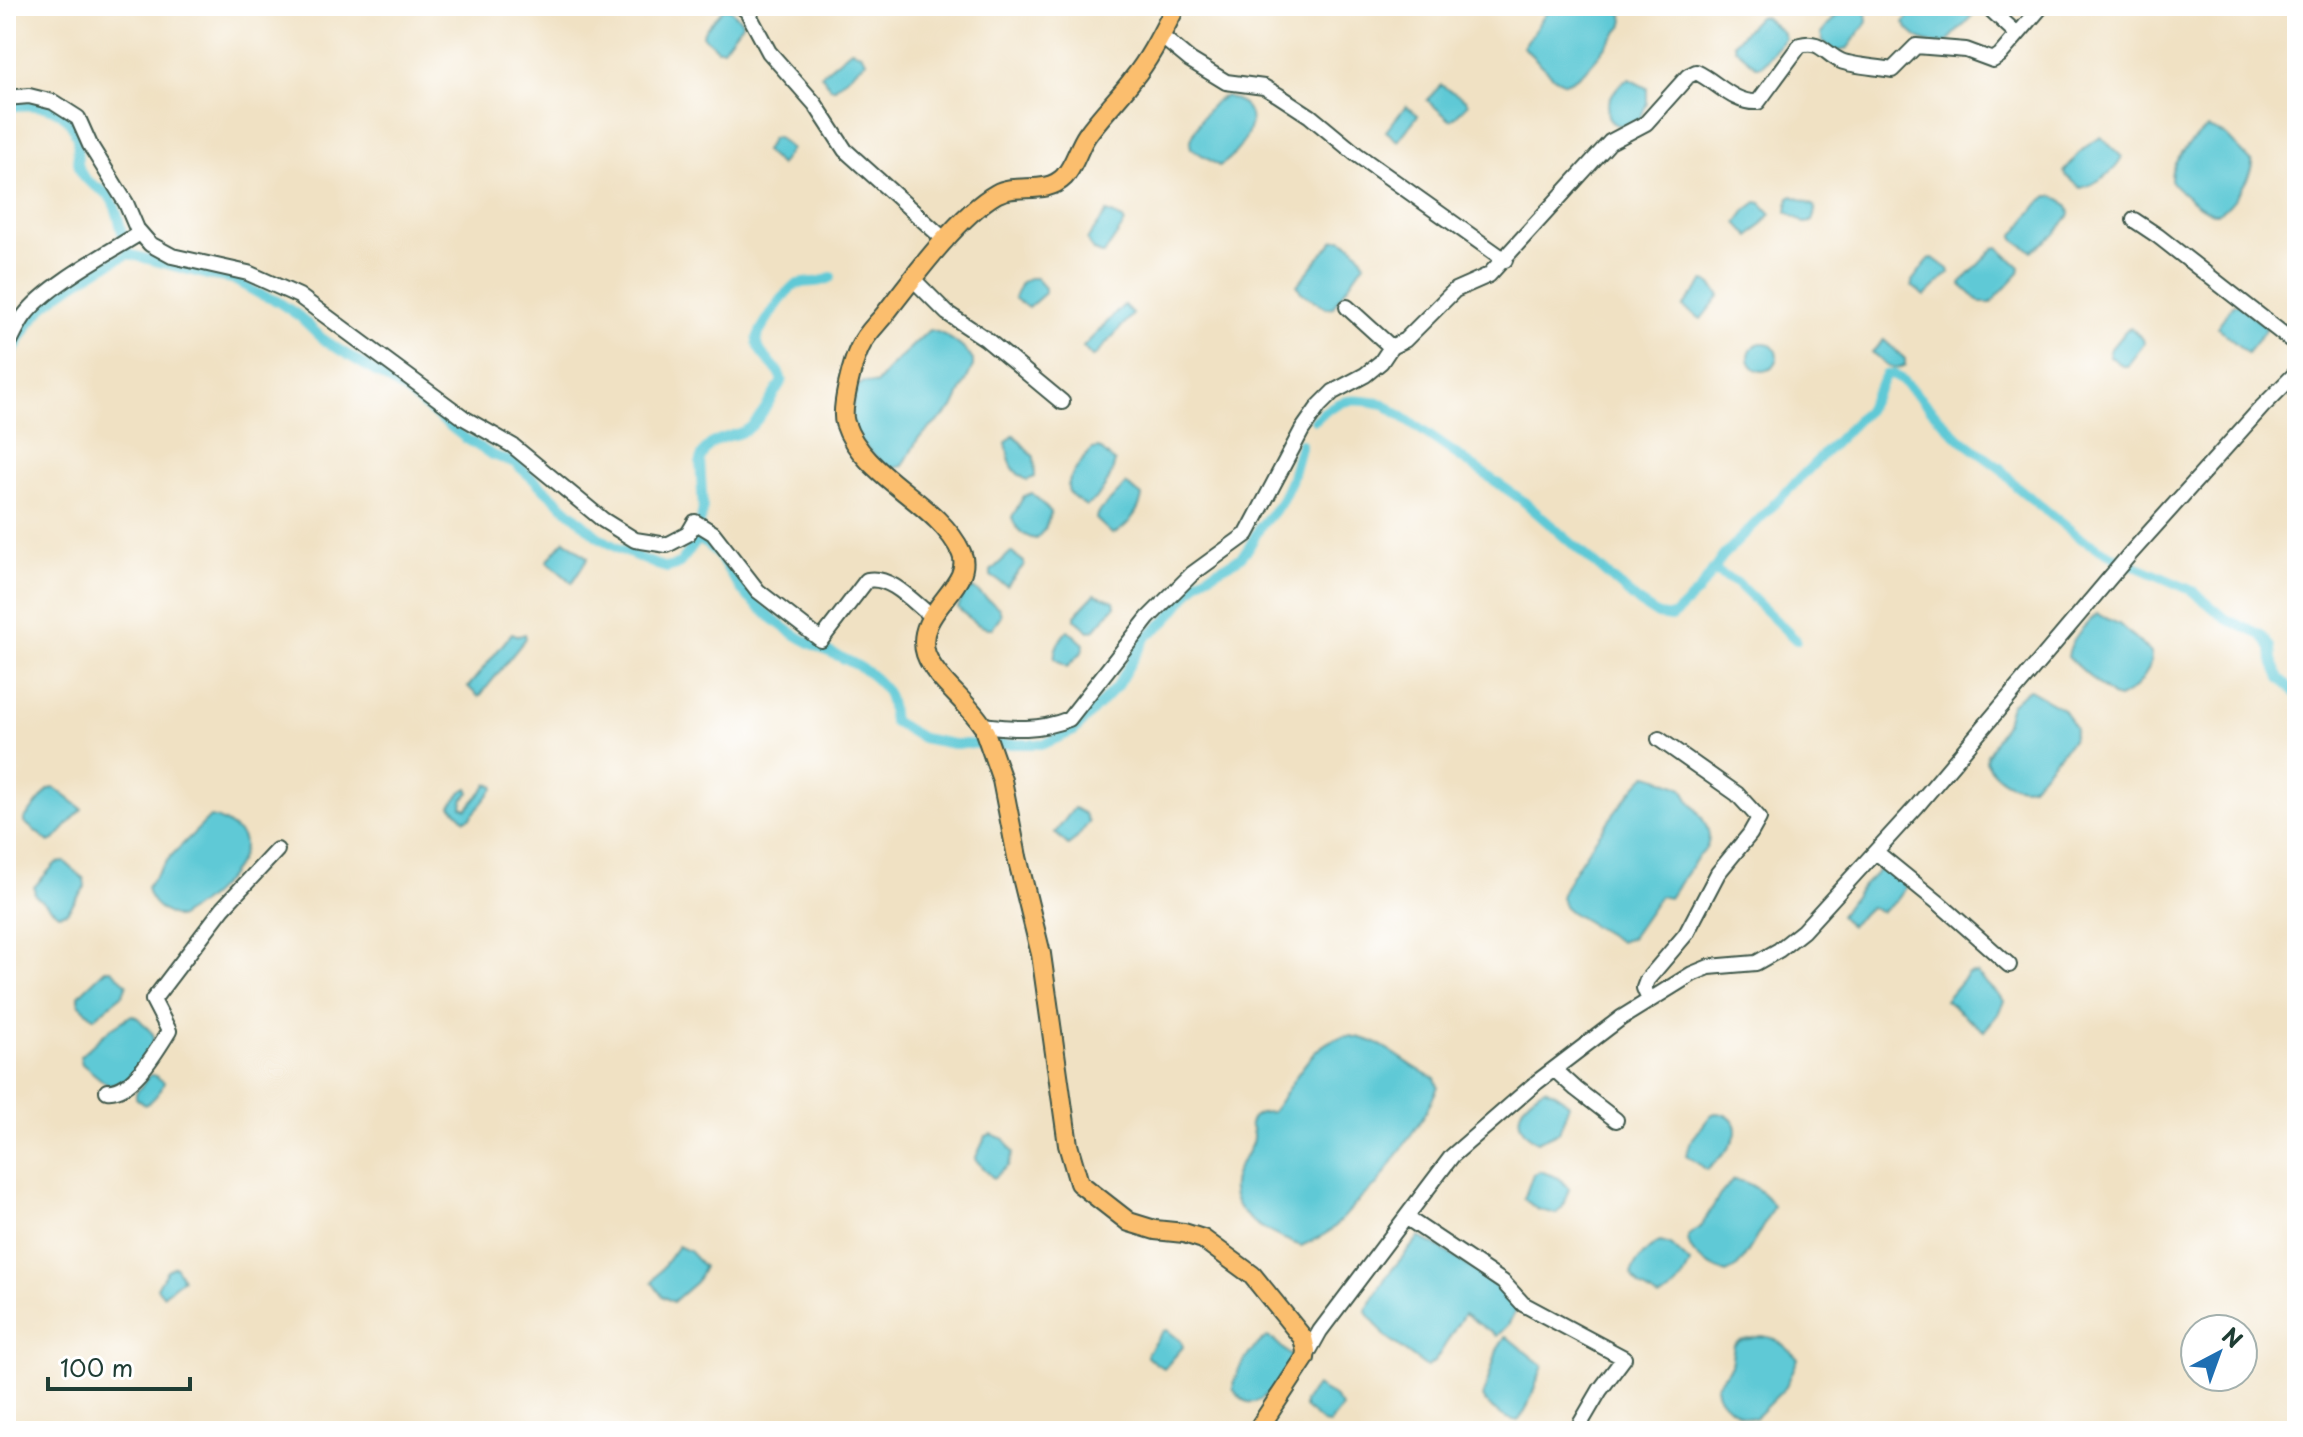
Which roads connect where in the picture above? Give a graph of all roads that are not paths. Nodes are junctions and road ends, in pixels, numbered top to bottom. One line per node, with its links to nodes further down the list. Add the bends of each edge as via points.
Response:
1 (741, 6): 10 (street, via 769,52 815,104 845,150)
2 (1176, 6): 6 (main road)
3 (1987, 6): 5 (street)
4 (2042, 6): 5 (street)
5 (2017, 34): 11 (street, via 1993,60 1966,50 1916,46 1892,70 1841,62 1807,43 1800,45 1758,102 1733,96 1696,72 1646,123 1610,142)
6 (1161, 36): 10 (main road, via 1083,141 1065,176 1049,186 995,194); 11 (street, via 1226,82 1264,87 1278,95)
7 (6, 98): 9 (street, via 53,102 78,118)
8 (2134, 220): 14 (street)
9 (140, 233): 16 (street, via 42,299 24,315); 19 (street, via 172,256 248,273 299,296 464,418 513,446 635,540 667,545 688,534 695,522 713,533 758,591 821,640 867,580 884,580)
10 (946, 241): 12 (main road)
11 (1505, 260): 15 (street, via 1489,275 1455,290 1405,340)
12 (913, 279): 18 (street, via 947,313); 19 (main road, via 860,346 843,417 855,443 960,548 965,561 962,575)
13 (1347, 307): 15 (street)
14 (2297, 345)
15 (1391, 347): 20 (street, via 1381,362 1319,406 1247,534 1192,574 1148,618 1069,719 1024,730)
16 (6, 349)
17 (2296, 376): 23 (street, via 2130,554)
18 (1062, 402)
19 (932, 617): 20 (main road, via 926,624 926,653)
20 (983, 728): 30 (main road, via 1007,799 1041,954 1068,1145 1079,1183 1129,1222 1203,1239 1252,1275 1299,1331)
21 (1659, 739): 25 (street, via 1737,794 1759,818 1718,873 1686,934 1647,980)
22 (277, 850): 27 (street, via 223,908 153,1000 169,1031 151,1060 129,1083)
23 (1876, 852): 24 (street); 25 (street, via 1779,950 1749,965 1701,969)
24 (2009, 965)
25 (1649, 1000): 26 (street)
26 (1554, 1069): 28 (street); 29 (street, via 1458,1150)
27 (107, 1091)
28 (1616, 1120)
29 (1407, 1218): 30 (street); 32 (street, via 1503,1282 1523,1304 1624,1358)
30 (1305, 1358): 31 (main road)
31 (1257, 1431)
32 (1576, 1431)

